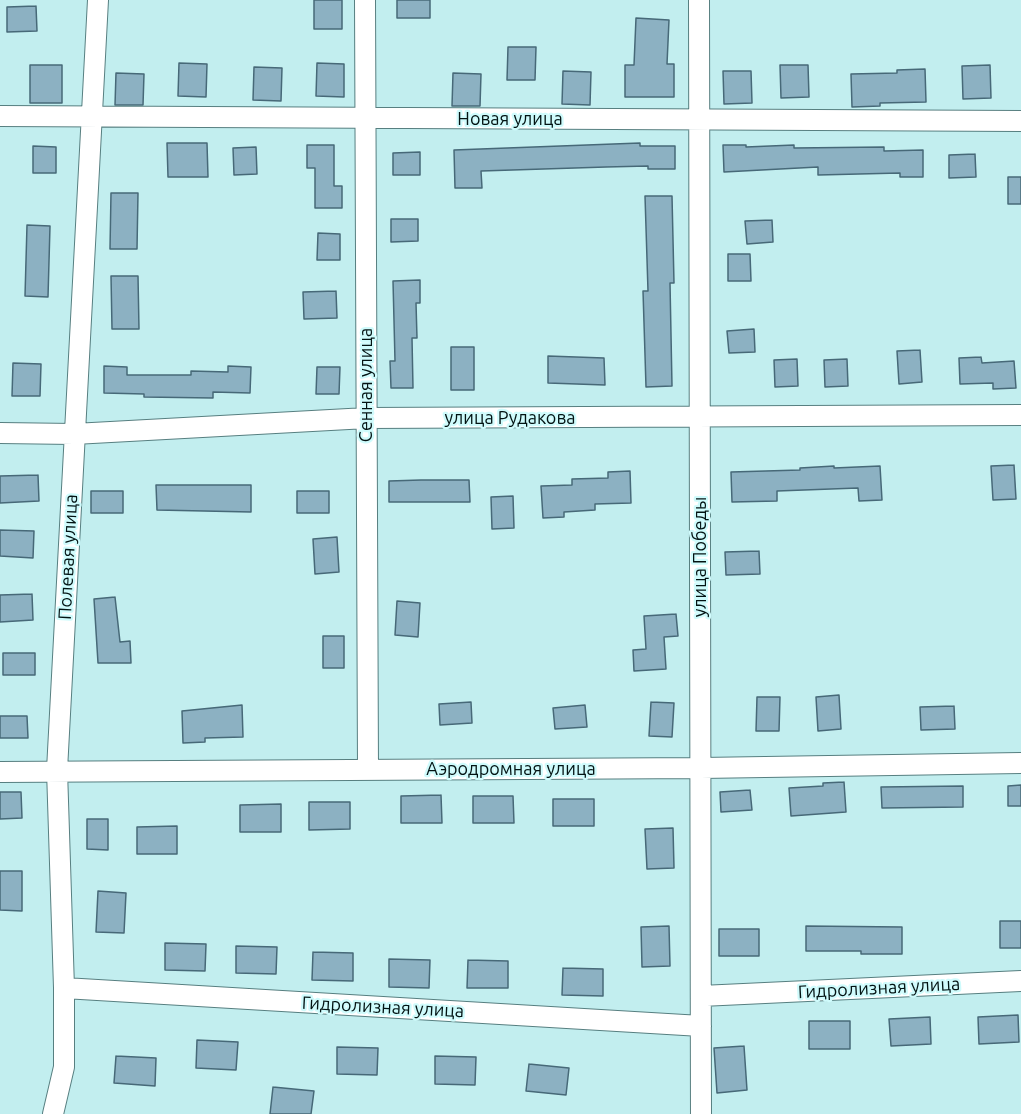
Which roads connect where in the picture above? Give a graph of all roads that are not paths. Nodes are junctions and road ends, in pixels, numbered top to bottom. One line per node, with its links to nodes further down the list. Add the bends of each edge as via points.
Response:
1 (98, 0): 5 (street, Полевая улица)
2 (365, 0): 6 (street, Сенная улица)
3 (699, 0): 7 (street, улица Победы)
4 (0, 116): 5 (street, Новая улица)
5 (91, 117): 6 (street, Новая улица); 13 (street, Полевая улица)
6 (365, 118): 7 (street, Новая улица); 11 (street, Сенная улица)
7 (699, 120): 8 (street, Новая улица); 10 (street, улица Победы)
8 (1021, 121)
9 (1021, 415): 10 (street, улица Рудакова)
10 (700, 417): 11 (street, улица Рудакова); 15 (street, улица Победы)
11 (367, 418): 13 (street, улица Рудакова); 16 (street, Сенная улица)
12 (0, 433): 13 (street, улица Рудакова)
13 (74, 434): 17 (street, Полевая улица)
14 (1021, 763): 15 (street, Аэродромная улица)
15 (701, 768): 16 (street, Аэродромная улица); 21 (street, улица Победы)
16 (368, 769): 17 (street, Аэродромная улица)
17 (57, 770): 18 (street, Аэродромная улица); 20 (street, Полевая улица)
18 (0, 771)
19 (1021, 981): 21 (street, Гидролизная улица)
20 (64, 988): 22 (street, Гидролизная улица); 23 (street, Полевая улица, via 64,1067)
21 (701, 996): 22 (street, улица Победы)
22 (701, 1026): 24 (street, улица Победы)
23 (53, 1114)
24 (701, 1114)

